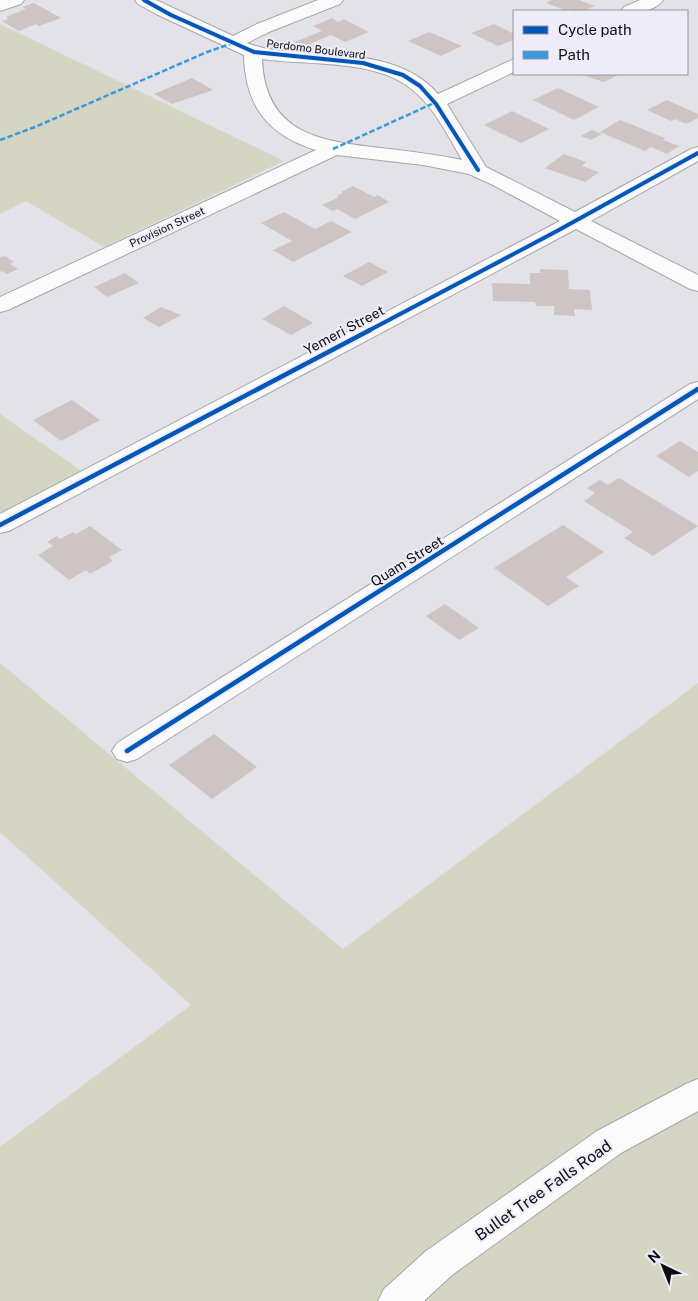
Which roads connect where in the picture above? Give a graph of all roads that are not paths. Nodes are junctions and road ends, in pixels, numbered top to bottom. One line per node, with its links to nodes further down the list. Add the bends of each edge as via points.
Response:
1 (15, 0): 5 (street)
2 (144, 0): 7 (street, Perdomo Boulevard)
3 (334, 0): 7 (street)
4 (654, 0): 6 (street)
5 (0, 6)
6 (632, 10)
7 (234, 43): 8 (street, Perdomo Boulevard)
8 (253, 52): 10 (street, Perdomo Boulevard, via 377,67 420,86); 11 (street, Perdomo Boulevard, via 253,75 265,108 293,133)
9 (513, 65): 10 (street)
10 (434, 103): 13 (street, Perdomo Boulevard)
11 (333, 148): 13 (street, Perdomo Boulevard, via 419,158); 16 (street, Provision Street)
12 (698, 153): 14 (street, Yemeri Street)
13 (478, 170): 14 (street, Perdomo Boulevard)
14 (575, 221): 15 (street, Perdomo Boulevard); 18 (street, Yemeri Street)
15 (698, 284)
16 (0, 304)
17 (698, 389): 19 (street, Quam Street)
18 (0, 525)
19 (128, 751)
20 (698, 1094): 21 (street, Bullet Tree Falls Road, via 609,1142 439,1264)
21 (397, 1301)

